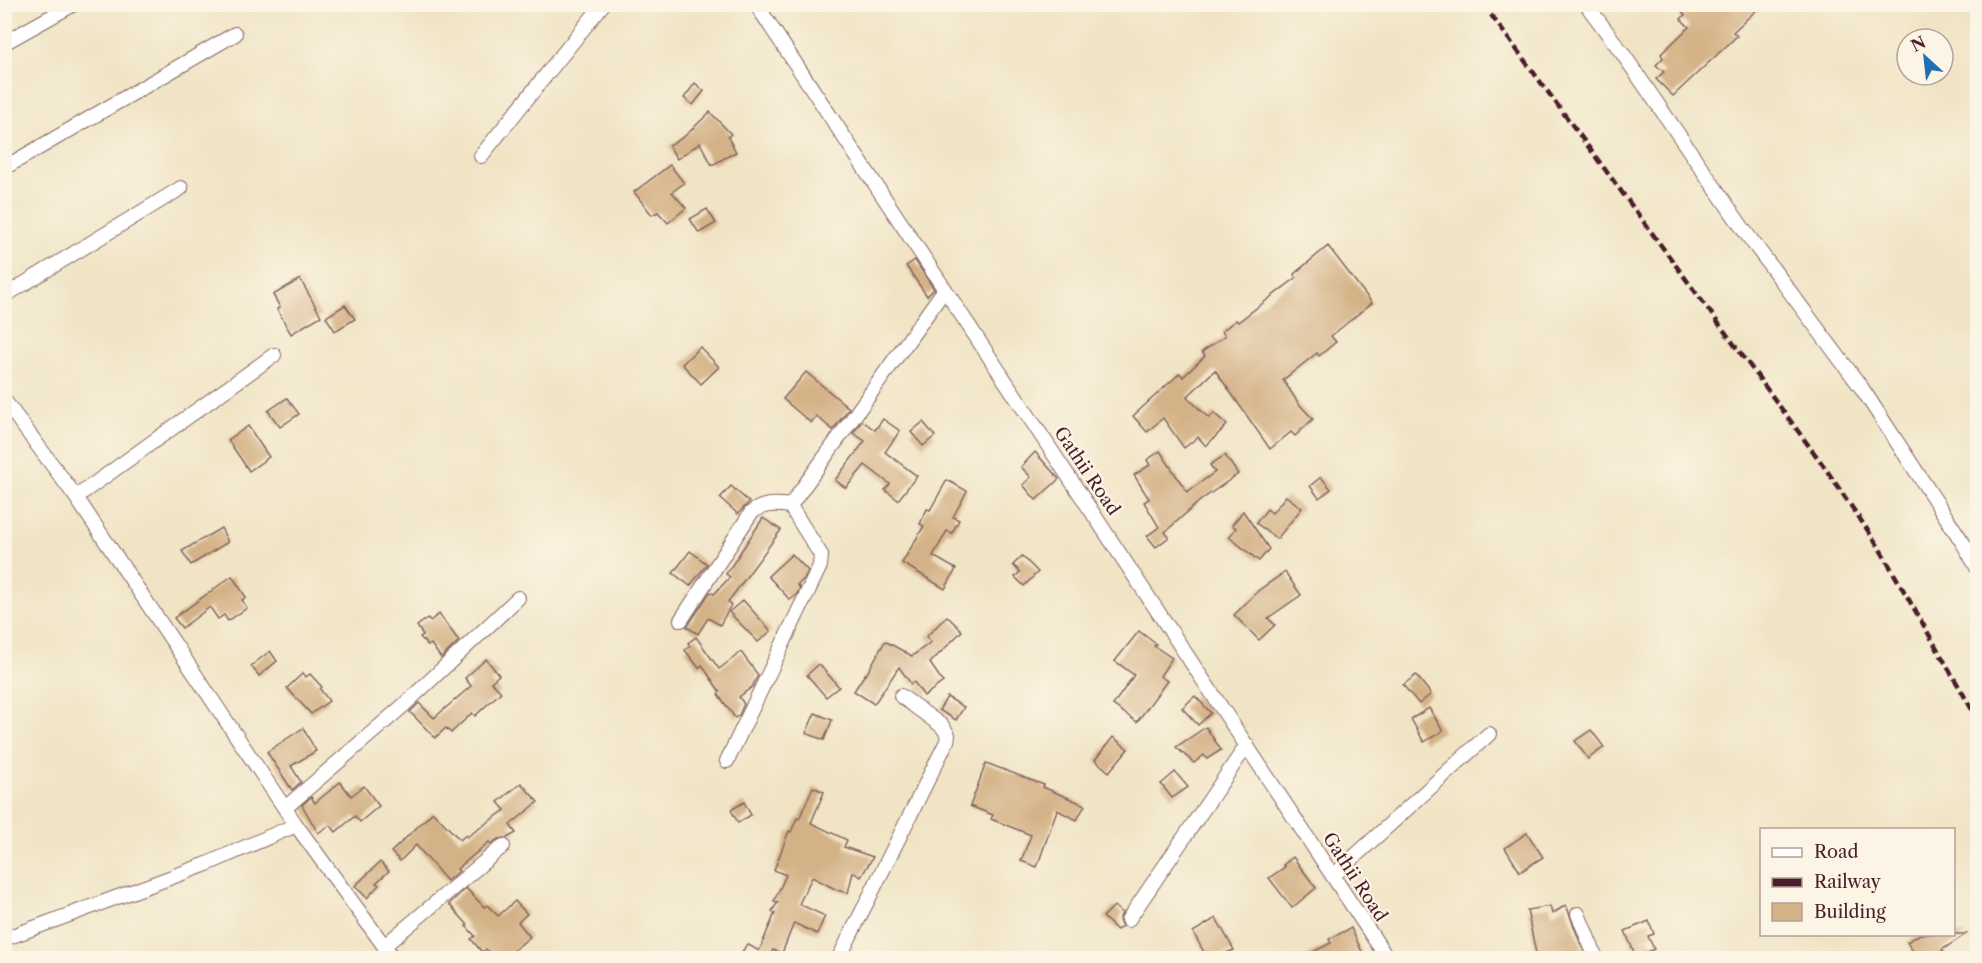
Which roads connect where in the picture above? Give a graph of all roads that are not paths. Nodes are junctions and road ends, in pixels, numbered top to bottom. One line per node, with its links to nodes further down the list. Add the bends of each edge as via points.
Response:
1 (74, 4): 6 (street)
2 (603, 4): 7 (street)
3 (756, 4): 10 (street, Gathii Road)
4 (1586, 4): 16 (street, via 1746,233 1861,387)
5 (235, 34): 8 (street)
6 (4, 43)
7 (481, 156)
8 (4, 168)
9 (182, 188): 11 (street)
10 (945, 289): 15 (street); 21 (street, Gathii Road)
11 (4, 296)
12 (274, 355): 14 (street)
13 (4, 400): 14 (street)
14 (76, 497): 23 (street)
15 (790, 506): 18 (street, via 766,505 751,513); 22 (street, via 820,555 820,566)
16 (1977, 569)
17 (518, 598): 23 (street, via 404,705)
18 (681, 620)
19 (902, 696): 32 (street, via 942,726 947,741)
20 (1489, 734): 26 (street)
21 (1247, 745): 26 (street, Gathii Road); 28 (street)
22 (727, 761)
23 (285, 808): 24 (street)
24 (296, 825): 29 (street, via 207,864); 30 (street)
25 (503, 846): 30 (street)
26 (1333, 876): 33 (street, Gathii Road)
27 (1578, 914): 34 (street)
28 (1128, 920)
29 (4, 939)
30 (384, 946): 31 (street)
31 (393, 958)
32 (840, 958)
33 (1387, 958)
34 (1596, 958)

